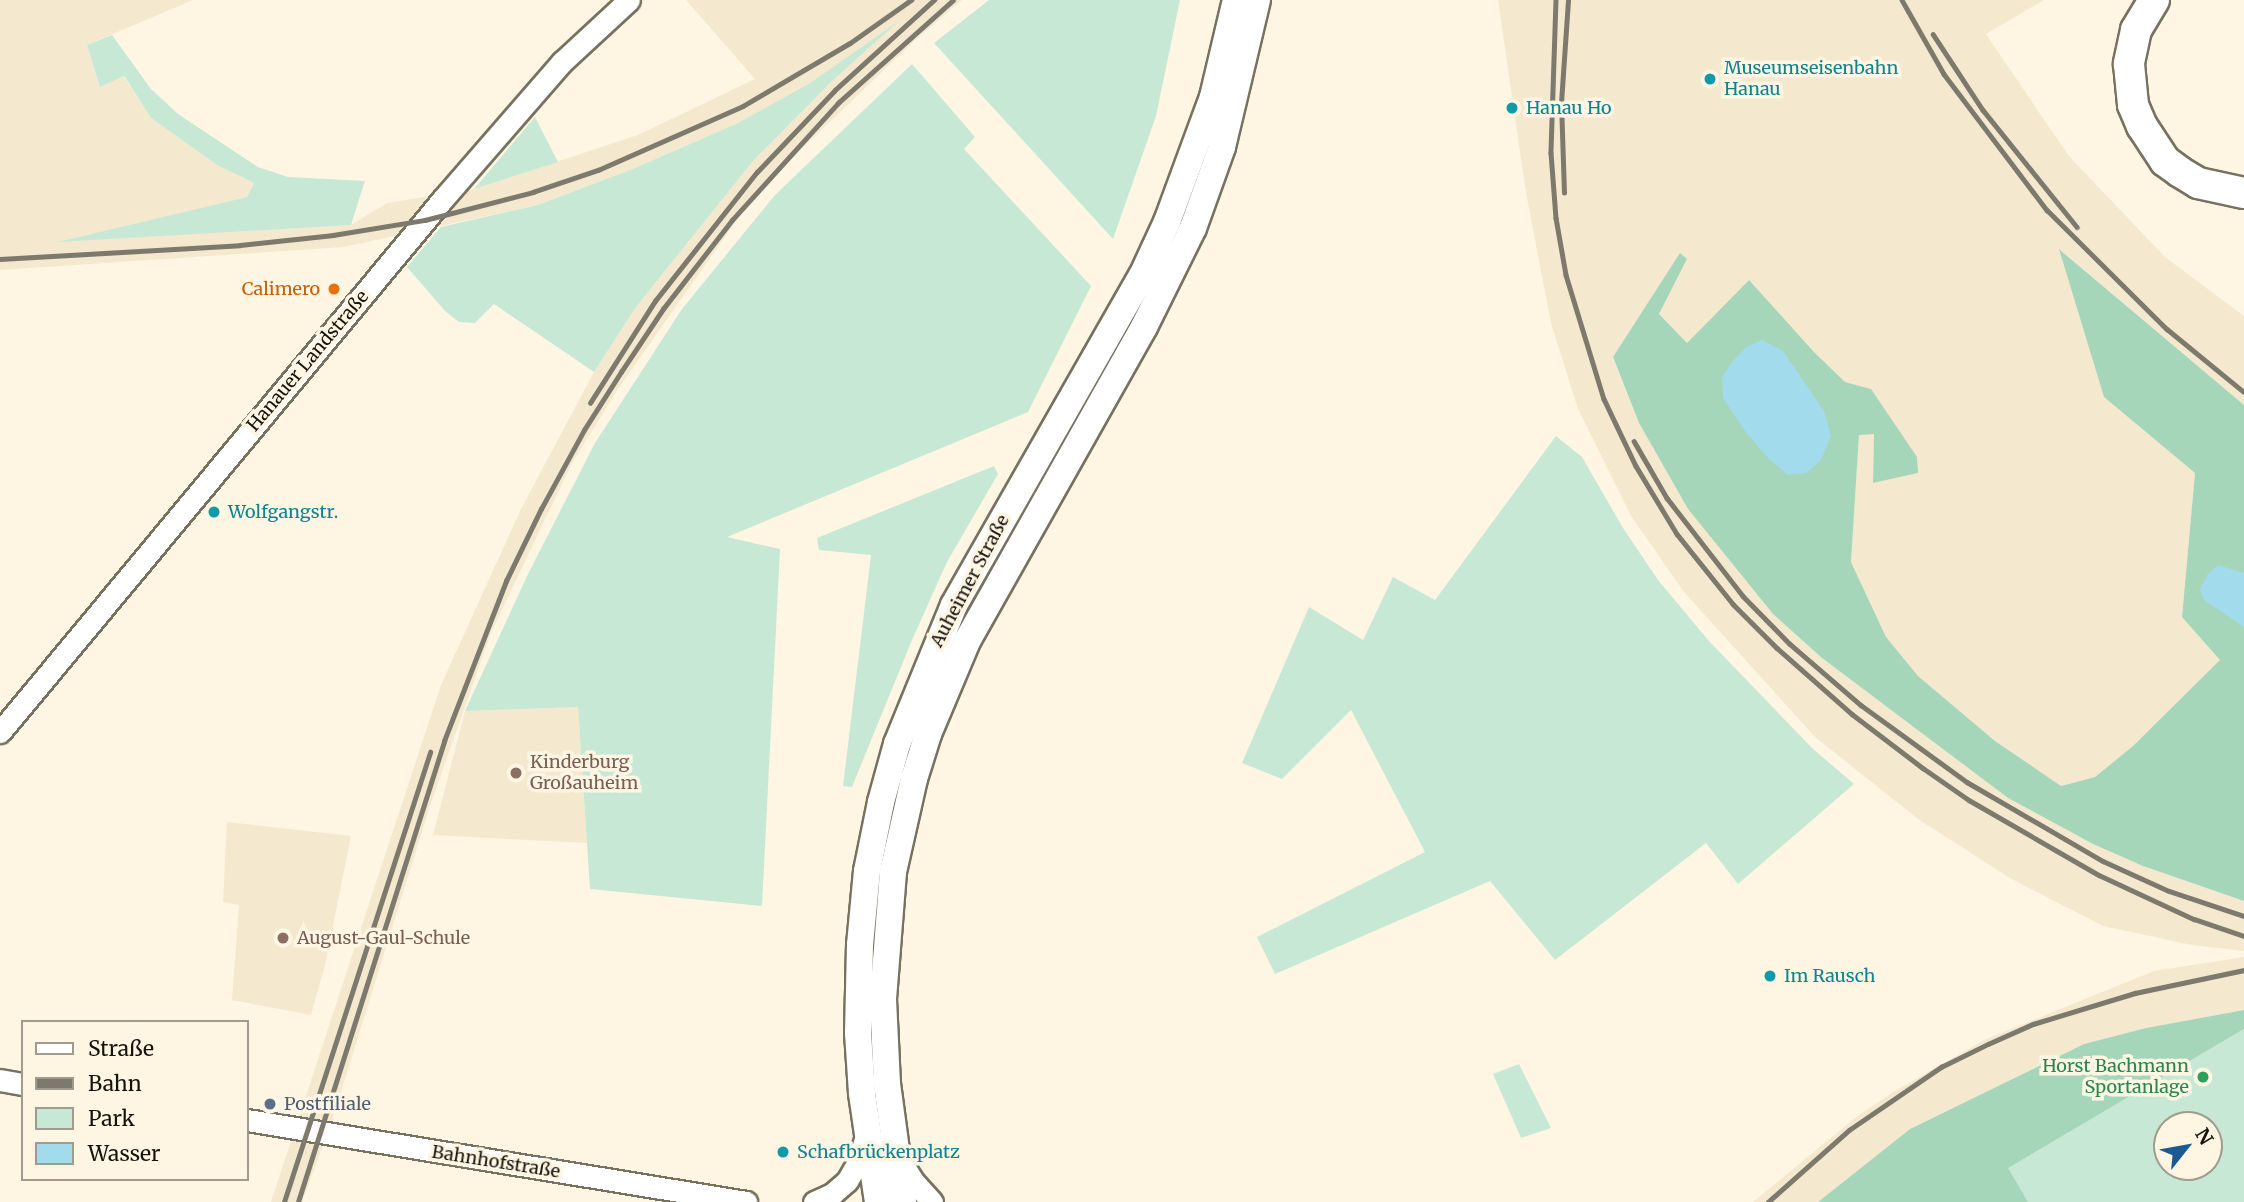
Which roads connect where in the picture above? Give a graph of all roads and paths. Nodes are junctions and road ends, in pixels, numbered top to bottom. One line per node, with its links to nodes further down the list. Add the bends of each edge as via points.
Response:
1 (629, 0): 8 (street, Hanauer Landstraße, via 562,62 442,200)
2 (1236, 0): 12 (main road, Auheimer Straße, via 1209,108 1162,233 1091,369 954,605 897,744 867,871 860,945 859,1046)
3 (1257, 0): 12 (main road, Auheimer Straße, via 1222,147 1193,228 1169,281 967,641 928,734 893,872 887,922)
4 (2154, 0): 7 (highway, via 2136,30 2129,64 2131,95 2142,126 2165,161 2180,172 2198,183)
5 (2165, 0): 6 (highway, via 2151,38 2145,74 2160,126 2185,156 2202,167)
6 (2244, 177)
7 (2244, 193)
8 (0, 733)
9 (0, 1080): 10 (street)
10 (21, 1084)
11 (248, 1120): 13 (street, Bahnhofstraße)
12 (880, 1136): 14 (street, via 847,1181); 15 (main road, Auheimer Straße); 16 (main road, Auheimer Straße); 17 (street)
13 (746, 1202)
14 (814, 1202)
15 (878, 1202)
16 (903, 1202)
17 (932, 1202)

